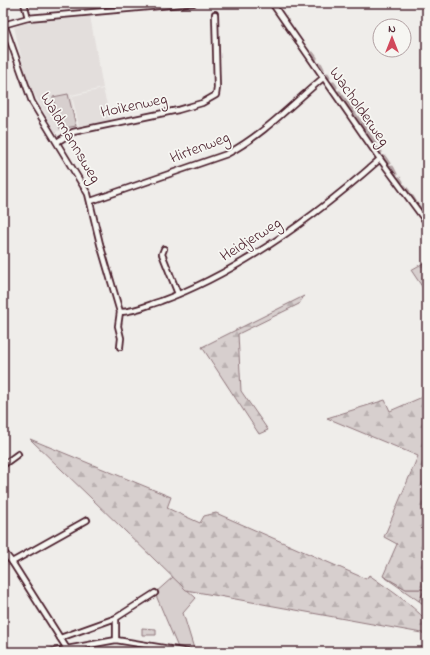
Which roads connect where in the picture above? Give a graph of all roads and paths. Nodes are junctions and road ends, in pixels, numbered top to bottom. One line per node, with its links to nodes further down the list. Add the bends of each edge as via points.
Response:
1 (24, 3): 6 (street)
2 (193, 3): 4 (street)
3 (272, 3): 8 (street, Wacholderweg)
4 (141, 5): 6 (street)
5 (215, 14): 9 (street, Hoikenweg, via 216,95 202,103 178,110 73,132)
6 (28, 18): 7 (street)
7 (4, 24): 9 (street, Waldmannsweg, via 27,91)
8 (323, 78): 10 (street, Wacholderweg); 11 (street, Hirtenweg, via 239,148)
9 (57, 142): 11 (street, Waldmannsweg)
10 (380, 159): 12 (street, Wacholderweg); 14 (street, Heidjerweg, via 274,243 218,276)
11 (91, 201): 15 (street, Waldmannsweg, via 100,244)
12 (427, 223)
13 (164, 250): 14 (street, via 162,254)
14 (178, 294): 15 (street, Heidjerweg, via 128,312)
15 (120, 312): 16 (street, Waldmannsweg)
16 (120, 347)
17 (18, 454): 18 (street)
18 (3, 465)
19 (87, 520): 21 (street)
20 (3, 551): 21 (street)
21 (12, 562): 24 (street)
22 (155, 593): 23 (street)
23 (116, 618): 24 (street); 25 (street)
24 (60, 638): 26 (street)
25 (116, 640): 26 (street); 28 (street)
26 (68, 651): 27 (street)
27 (50, 652)
28 (188, 652)

